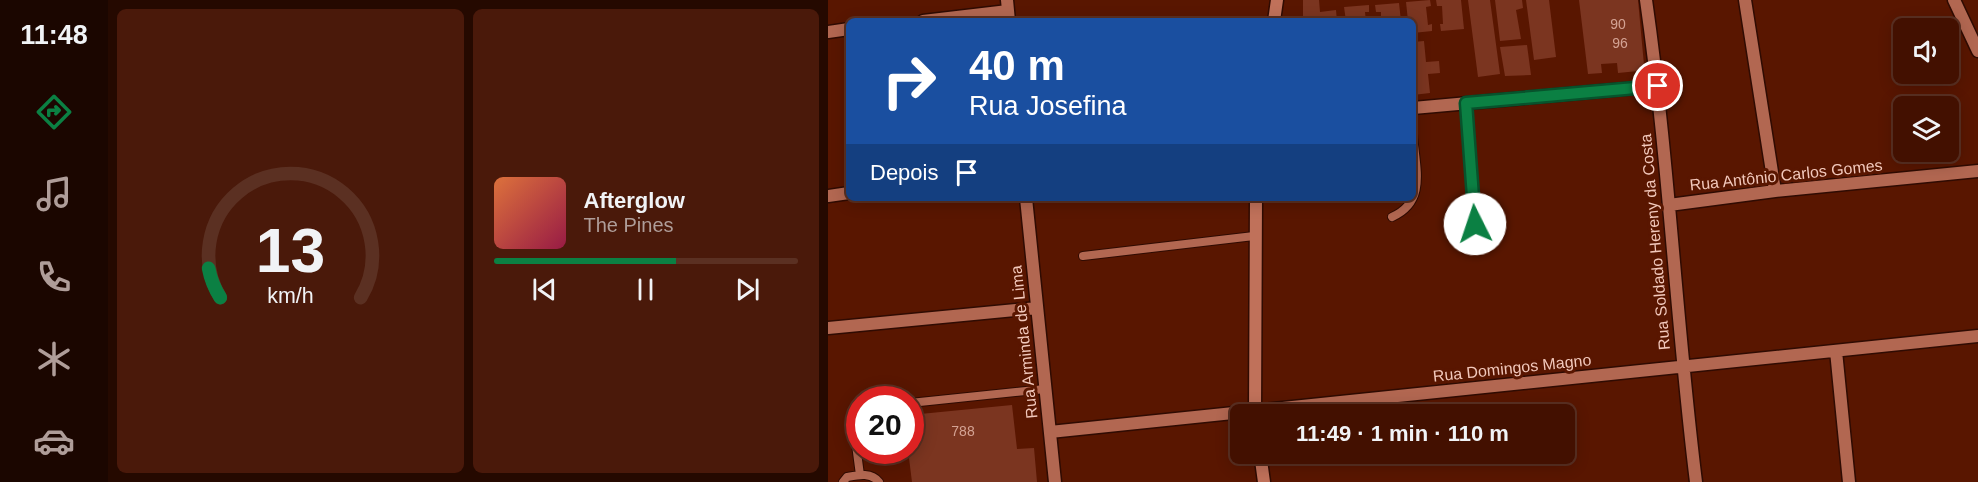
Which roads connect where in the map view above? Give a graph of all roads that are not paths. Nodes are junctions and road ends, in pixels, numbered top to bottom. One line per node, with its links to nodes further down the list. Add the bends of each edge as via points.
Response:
1 (1277, 0): 7 (main road)
2 (1646, 0): 11 (street, Rua Soldado Hereny da Costa)
3 (1745, 0): 15 (street)
4 (1954, 0): 10 (street)
5 (1008, 11): 6 (street)
6 (948, 18)
7 (1274, 18)
8 (846, 30): 9 (street)
9 (828, 32)
10 (1978, 51)
11 (1658, 86): 12 (street); 21 (street, Rua Soldado Hereny da Costa)
12 (1466, 103): 13 (street); 23 (lane)
13 (1416, 108)
14 (1978, 171): 15 (street, Rua Antônio Carlos Gomes)
15 (1775, 191): 21 (street, Rua Antônio Carlos Gomes)
16 (846, 193): 17 (street)
17 (828, 196)
18 (1026, 201): 26 (street, Rua Arminda de Lima)
19 (1256, 201): 24 (main road)
20 (1412, 201): 22 (lane)
21 (1669, 205): 30 (street, Rua Soldado Hereny da Costa)
22 (1392, 217)
23 (1475, 224)
24 (1254, 236): 25 (lane); 33 (main road)
25 (1083, 256)
26 (1037, 308): 27 (street); 31 (street, Rua Arminda de Lima)
27 (828, 328)
28 (1978, 336): 29 (street, Rua Domingos Magno)
29 (1836, 351): 30 (street, Rua Domingos Magno); 45 (street)
30 (1681, 367): 34 (street, Rua Domingos Magno); 44 (street, Rua Soldado Hereny da Costa)
31 (1045, 389): 32 (lane); 36 (street, Rua Arminda de Lima)
32 (924, 402)
33 (1255, 404)
34 (1338, 404)
35 (1230, 415): 36 (street, Rua Domingos Magno)
36 (1050, 432): 42 (street, Rua Arminda de Lima)
37 (859, 464): 39 (lane)
38 (1262, 464): 43 (main road)
39 (860, 475): 40 (lane, via 847,477); 41 (lane, via 871,475)
40 (843, 482)
41 (879, 482)
42 (1055, 482)
43 (1264, 482)
44 (1696, 482)
45 (1849, 482)

